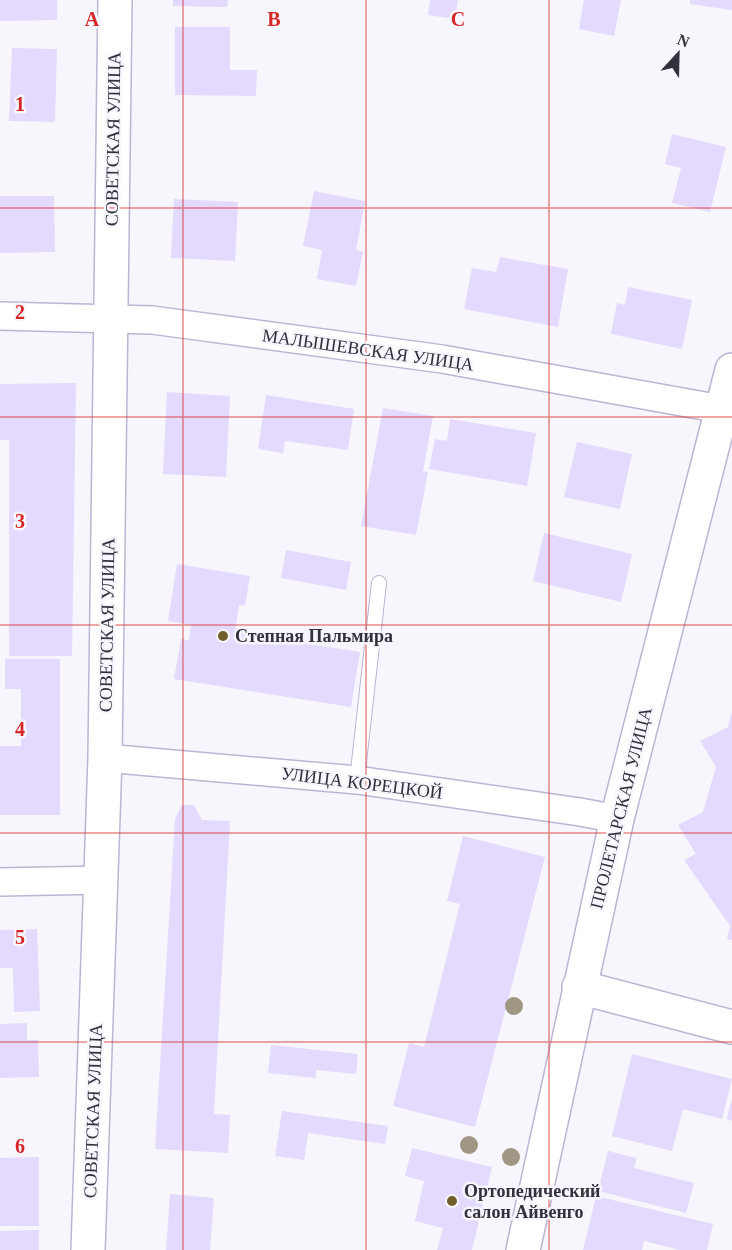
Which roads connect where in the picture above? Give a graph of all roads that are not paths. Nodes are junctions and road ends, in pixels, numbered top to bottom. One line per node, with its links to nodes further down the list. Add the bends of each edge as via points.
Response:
1 (115, 0): 3 (street, СОВЕТСКАЯ УЛИЦА)
2 (0, 316): 3 (street, МАЛЫШЕВСКАЯ УЛИЦА)
3 (112, 317): 5 (street, МАЛЫШЕВСКАЯ УЛИЦА, via 442,359); 7 (street, СОВЕТСКАЯ УЛИЦА)
4 (732, 370): 5 (street, ПРОЛЕТАРСКАЯ УЛИЦА)
5 (727, 409): 9 (street, ПРОЛЕТАРСКАЯ УЛИЦА)
6 (379, 583): 8 (lane)
7 (105, 758): 8 (street, УЛИЦА КОРЕЦКОЙ); 10 (street, СОВЕТСКАЯ УЛИЦА)
8 (357, 780): 9 (street, УЛИЦА КОРЕЦКОЙ)
9 (617, 819): 12 (street, ПРОЛЕТАРСКАЯ УЛИЦА)
10 (102, 880): 11 (street); 14 (street, СОВЕТСКАЯ УЛИЦА)
11 (0, 882)
12 (579, 987): 13 (street); 15 (street, ПРОЛЕТАРСКАЯ УЛИЦА)
13 (732, 1027)
14 (88, 1250)
15 (523, 1250)

